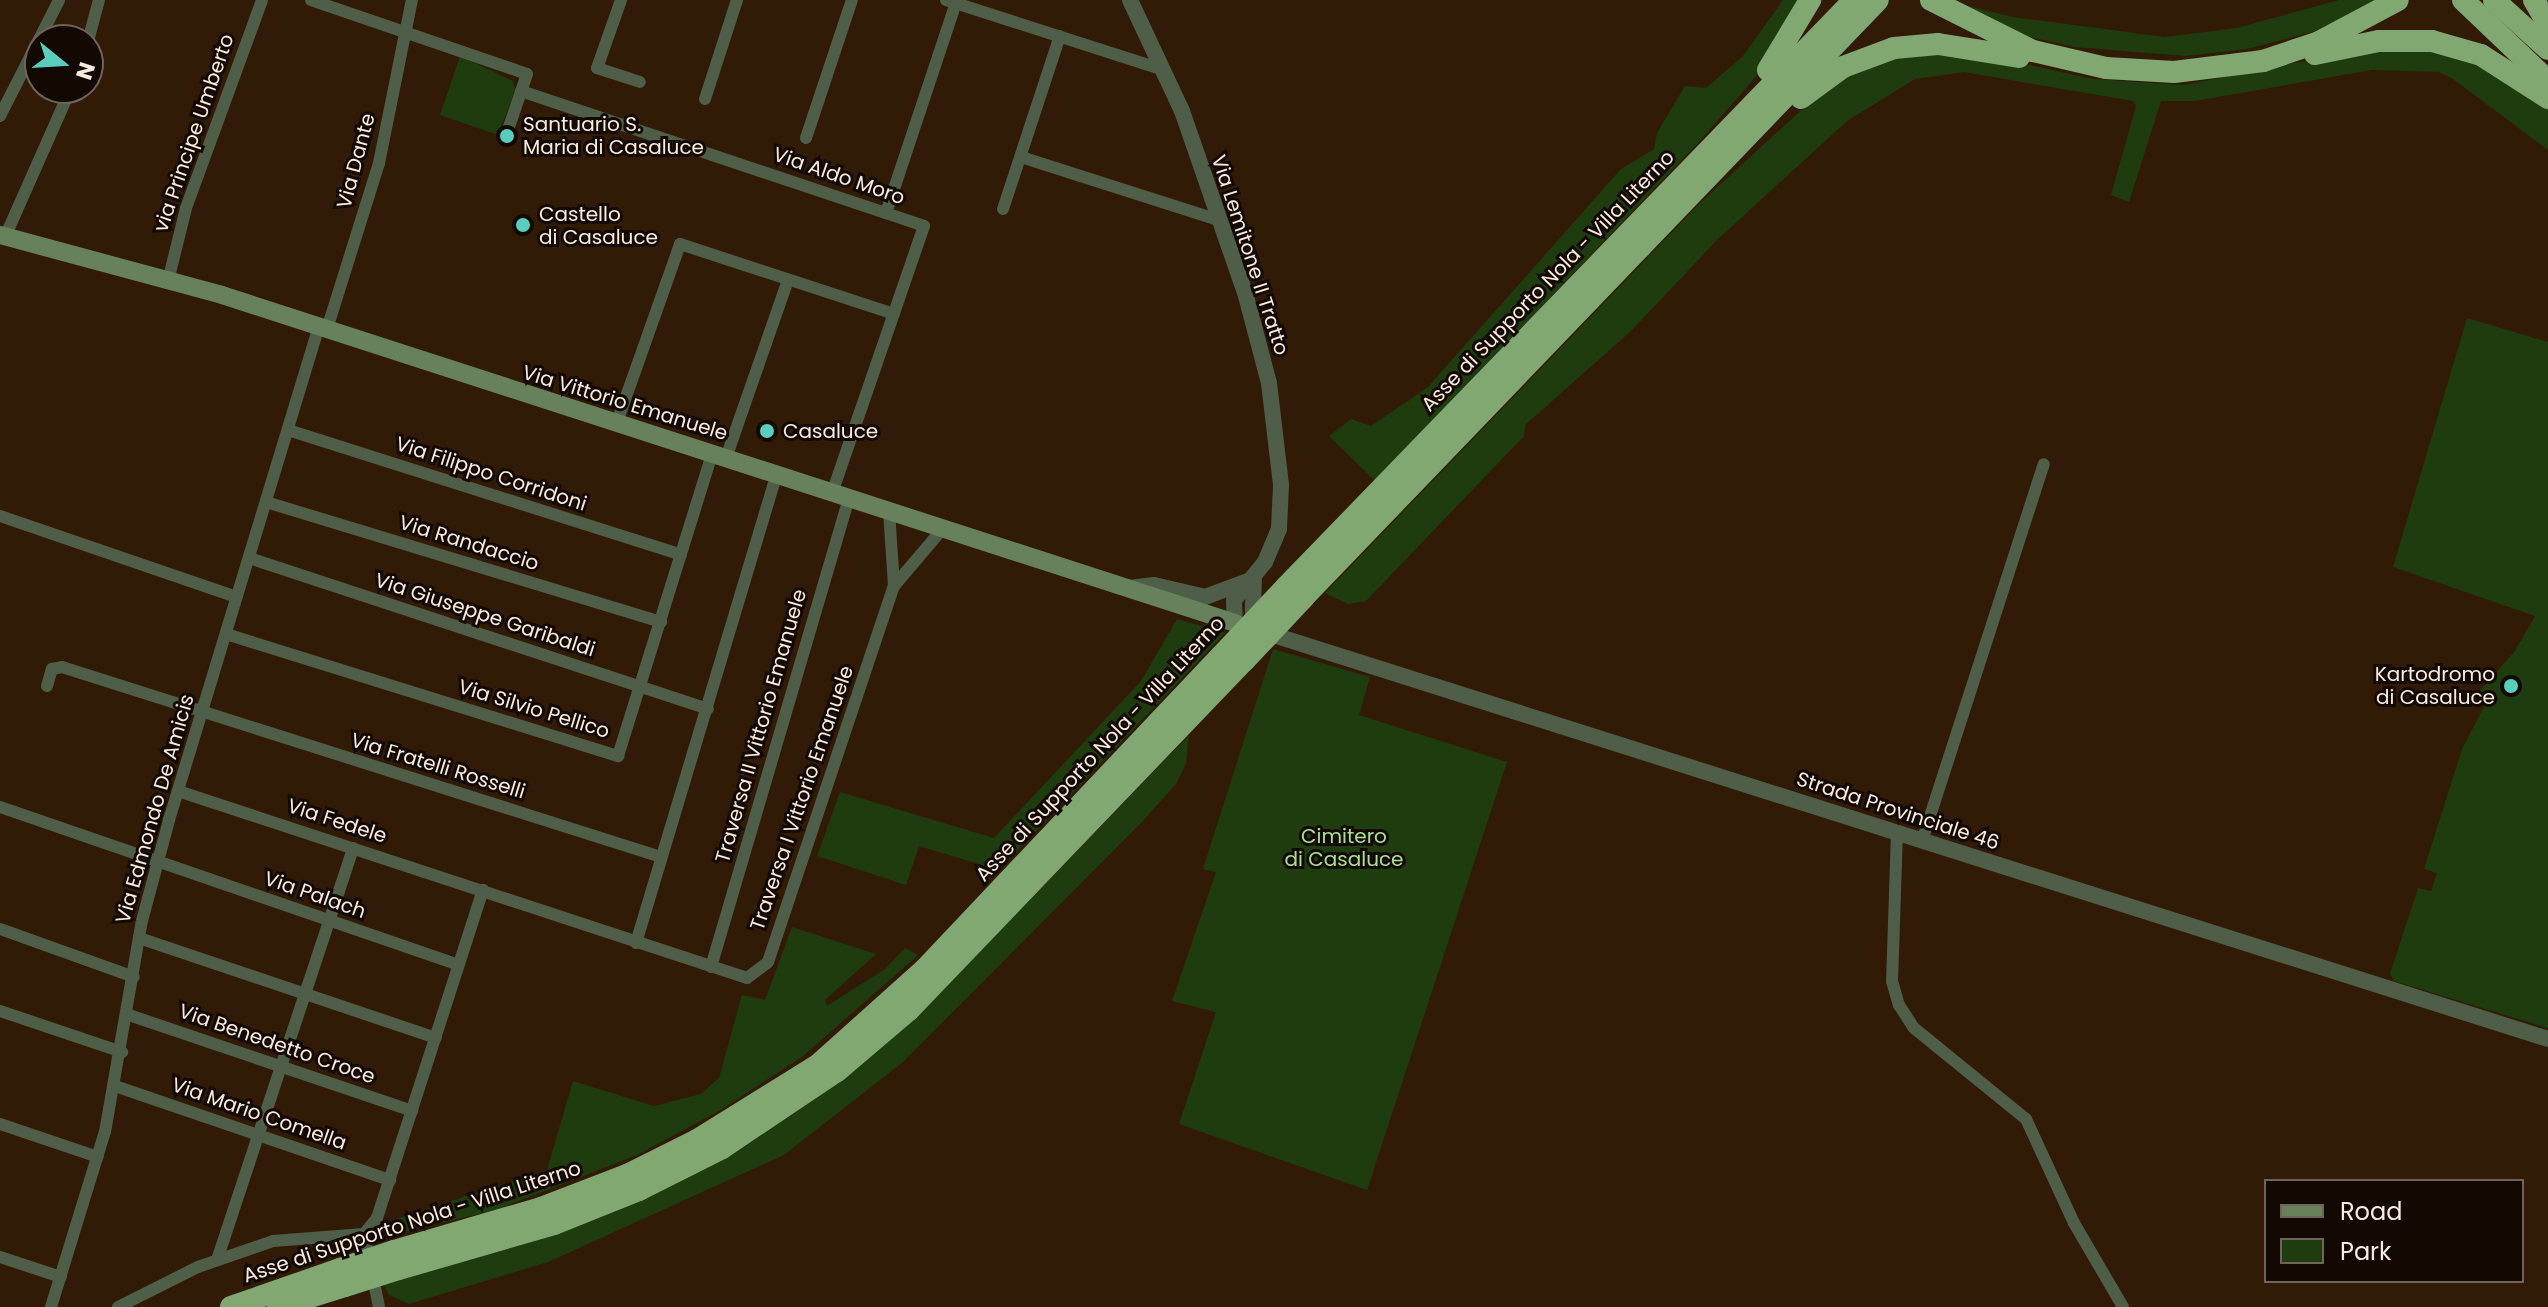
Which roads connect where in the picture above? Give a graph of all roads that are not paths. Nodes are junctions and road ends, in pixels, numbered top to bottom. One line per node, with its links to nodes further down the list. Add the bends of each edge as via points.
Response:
1 (59, 0): 33 (street)
2 (99, 0): 19 (street)
3 (262, 0): 44 (street, via Principe Umberto, via 186,208)
4 (311, 0): 21 (street)
5 (412, 0): 21 (street, Via Dante)
6 (621, 0): 28 (street, via 597,68)
7 (737, 0): 31 (street)
8 (852, 0): 37 (street)
9 (1130, 0): 26 (street, Via Lemitone II Tratto)
10 (1810, 0): 36 (highway, via 1778,59 1739,101)
11 (1854, 0): 36 (highway, Asse di Supporto Nola - Villa Literno)
12 (1878, 0): 35 (highway, Asse di Supporto Nola - Villa Literno)
13 (1931, 0): 25 (highway, via 2004,41)
14 (2398, 0): 24 (highway, via 2319,42)
15 (2463, 0): 18 (highway)
16 (2534, 0): 20 (highway)
17 (951, 2): 22 (street); 40 (street)
18 (2496, 12): 23 (highway); 27 (highway)
19 (93, 24)
20 (2548, 24)
21 (407, 29): 29 (street, via 527,74); 46 (street, Via Dante, via 379,163)
22 (1060, 36): 26 (street); 38 (street)
23 (2548, 49)
24 (2263, 61): 25 (highway, via 2174,72); 30 (highway, via 2287,61 2379,41 2432,41 2481,55)
25 (2087, 65): 35 (highway, via 1938,44 1894,48 1843,67)
26 (1165, 70): 41 (street, Via Lemitone II Tratto)
27 (2548, 81)
28 (640, 82)
29 (521, 91): 34 (street); 40 (street, Via Aldo Moro)
30 (2548, 98)
31 (705, 99)
32 (64, 104): 42 (street)
33 (0, 116)
34 (509, 127)
35 (1758, 130): 62 (highway, Asse di Supporto Nola - Villa Literno)
36 (1720, 137): 62 (highway, Asse di Supporto Nola - Villa Literno)
37 (806, 138)
38 (1021, 157): 39 (street); 41 (street)
39 (1003, 209)
40 (886, 213): 45 (street, Via Aldo Moro, via 924,226)
41 (1219, 220): 59 (street, Via Lemitone II Tratto, via 1264,357 1277,432 1279,529)
42 (3, 236): 44 (main road, Via Vittorio Emanuele)
43 (788, 280): 45 (street); 47 (street, via 680,244); 49 (street, Via Silvio Pellico)
44 (168, 281): 46 (main road, Via Vittorio Emanuele)
45 (894, 314): 52 (street, Via Aldo Moro)
46 (323, 328): 47 (main road, Via Vittorio Emanuele); 48 (street, Via Edmondo De Amicis)
47 (616, 425): 49 (main road, Via Vittorio Emanuele)
48 (288, 430): 53 (street, Via Edmondo De Amicis); 57 (street, Via Filippo Corridoni)
49 (719, 456): 51 (main road, Via Vittorio Emanuele); 57 (street, Via Silvio Pellico)
50 (2044, 464): 75 (street)
51 (777, 474): 52 (main road, Via Vittorio Emanuele); 70 (street)
52 (841, 494): 54 (main road, Via Vittorio Emanuele); 85 (street, Traversa II Vittorio Emanuele)
53 (266, 502): 58 (street, Via Edmondo De Amicis); 64 (street, Via Randaccio)
54 (889, 510): 56 (main road, Via Vittorio Emanuele); 60 (street, Traversa I Vittorio Emanuele)
55 (0, 516): 63 (street)
56 (944, 527): 60 (street, Traversa I Vittorio Emanuele); 61 (main road, Via Vittorio Emanuele)
57 (681, 555): 64 (street, Via Silvio Pellico)
58 (249, 558): 63 (street, Via Edmondo De Amicis); 69 (street, Via Giuseppe Garibaldi)
59 (1254, 577): 61 (street, via 1228,592 1205,597 1154,585); 65 (street, Via Lemitone II Tratto, via 1246,607); 67 (street, via 1253,611)
60 (894, 586): 85 (street, Traversa I Vittorio Emanuele, via 768,962 747,978)
61 (1129, 588): 65 (main road, Via Vittorio Emanuele)
62 (1295, 592): 103 (highway, Asse di Supporto Nola - Villa Literno, bridge, via 1221,656 924,970 818,1065 697,1140 629,1174); 103 (highway, Asse di Supporto Nola - Villa Literno, bridge, via 1244,661 909,1010 837,1071 722,1148 639,1190 554,1224)
63 (237, 597): 66 (street, Via Edmondo De Amicis)
64 (661, 622): 69 (street, Via Silvio Pellico)
65 (1235, 623): 67 (street, Strada Provinciale 46)
66 (226, 634): 69 (street, Via Silvio Pellico, via 618,756); 71 (street, Via Edmondo De Amicis)
67 (1285, 638): 74 (street, Strada Provinciale 46)
68 (47, 686): 71 (street, Via Fratelli Rosselli, via 52,669 62,667)
69 (640, 688): 70 (street, Via Giuseppe Garibaldi)
70 (708, 709): 77 (street)
71 (202, 713): 72 (street, Via Edmondo De Amicis); 77 (street, Via Fratelli Rosselli)
72 (178, 791): 76 (street, Via Fedele); 78 (street, Via Edmondo De Amicis)
73 (0, 807): 78 (street, Via Palach)
74 (1897, 832): 75 (street, Strada Provinciale 46); 111 (street, via 1892,981 1899,1005 1914,1028 2026,1119 2049,1159 2074,1223)
75 (1922, 841): 91 (street, Strada Provinciale 46)
76 (353, 848): 79 (street, Via Fedele); 80 (street)
77 (661, 857): 83 (street)
78 (158, 861): 80 (street, Via Palach); 82 (street, Via Edmondo De Amicis)
79 (483, 890): 83 (street, Via Fedele); 84 (street)
80 (329, 922): 84 (street, Via Palach); 87 (street)
81 (0, 929): 86 (street)
82 (139, 938): 86 (street, Via Edmondo De Amicis); 87 (street)
83 (636, 943): 85 (street, Via Fedele)
84 (459, 965): 90 (street)
85 (711, 967)
86 (134, 977): 89 (street, Via Edmondo De Amicis)
87 (305, 994): 90 (street); 93 (street)
88 (0, 1011): 92 (street)
89 (129, 1015): 92 (street, Via Edmondo De Amicis); 93 (street, Via Benedetto Croce)
90 (436, 1038): 95 (street)
91 (2548, 1039)
92 (122, 1052): 94 (street, Via Edmondo De Amicis)
93 (281, 1066): 95 (street, Via Benedetto Croce); 97 (street)
94 (115, 1086): 97 (street, Via Mario Comella); 98 (street, Via Edmondo De Amicis)
95 (412, 1111): 99 (street)
96 (0, 1124): 98 (street)
97 (258, 1135): 99 (street, Via Mario Comella); 102 (street)
98 (98, 1157): 104 (street, Via Edmondo De Amicis)
99 (390, 1180): 100 (street, via 377,1218)
100 (364, 1234): 102 (street, via 273,1241); 110 (street)
101 (0, 1257): 104 (street)
102 (217, 1260): 107 (street)
103 (396, 1260): 105 (highway, Asse di Supporto Nola - Villa Literno, bridge)
104 (61, 1277): 106 (street, Via Edmondo De Amicis)
105 (343, 1277): 108 (highway, Asse di Supporto Nola - Villa Literno); 109 (highway, Asse di Supporto Nola - Villa Literno)
106 (51, 1307)
107 (118, 1307)
108 (231, 1307)
109 (278, 1307)
110 (379, 1307)
111 (2123, 1307)

